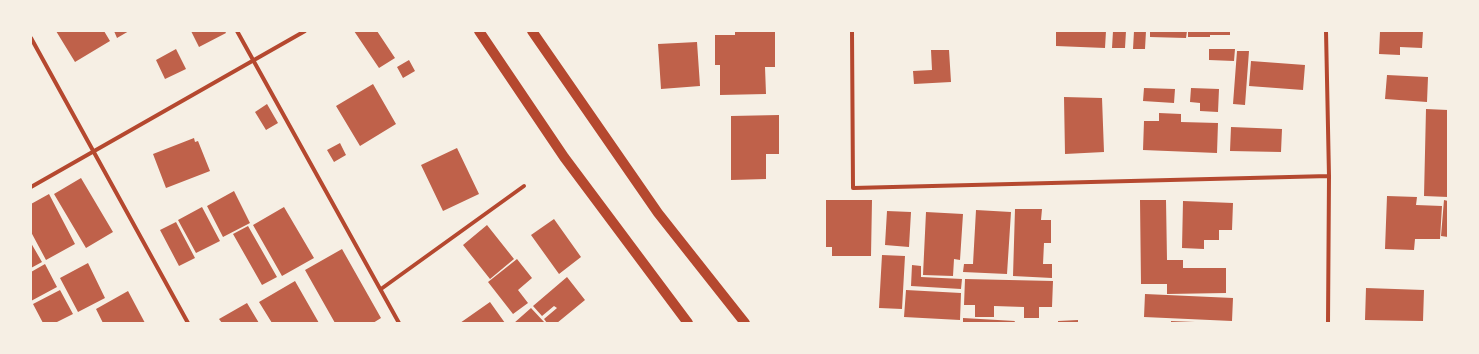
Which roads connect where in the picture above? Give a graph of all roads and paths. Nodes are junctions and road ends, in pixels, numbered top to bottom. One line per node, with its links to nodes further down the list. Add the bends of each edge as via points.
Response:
1 (237, 31): 8 (street)
2 (305, 31): 8 (street)
3 (478, 31): 16 (main road, via 564,157)
4 (532, 31): 17 (main road, via 658,213)
5 (852, 31): 10 (street, via 853,188)
6 (1326, 31): 10 (street)
7 (31, 38): 9 (street)
8 (254, 60): 9 (street); 13 (street)
9 (93, 151): 11 (street); 14 (street)
10 (1329, 176): 18 (street)
11 (31, 186)
12 (524, 186): 13 (street)
13 (381, 289): 15 (street)
14 (188, 323)
15 (399, 323)
16 (688, 323)
17 (745, 323)
18 (1328, 323)

